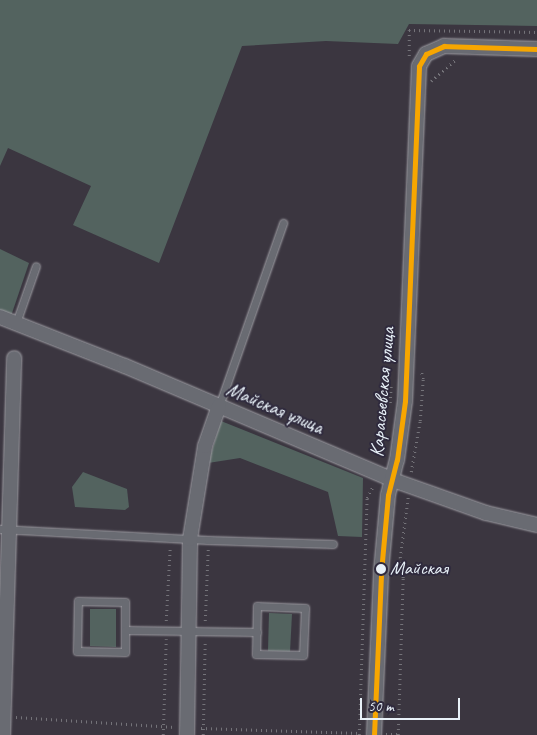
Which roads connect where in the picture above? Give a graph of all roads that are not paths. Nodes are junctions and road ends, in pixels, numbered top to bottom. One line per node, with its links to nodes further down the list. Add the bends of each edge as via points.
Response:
1 (537, 48): 8 (street, Карасьевская улица, via 444,46 426,54 419,66 405,401)
2 (283, 223): 7 (lane)
3 (36, 266): 5 (lane)
4 (0, 317): 5 (street, Майская улица)
5 (16, 322): 7 (street, Майская улица)
6 (14, 358): 10 (street)
7 (219, 406): 8 (street, Майская улица); 11 (street, via 205,446)
8 (393, 480): 9 (street, Майская улица, via 486,513); 19 (street, Карасьевская улица, via 388,495 381,572)
9 (537, 525)
10 (5, 529): 11 (lane); 16 (street)
11 (190, 539): 12 (lane); 14 (street)
12 (333, 544)
13 (125, 630): 13 (lane, via 125,652 77,651 78,601 125,602); 14 (lane)
14 (187, 632): 15 (lane); 18 (street)
15 (256, 632): 15 (lane, via 257,606 305,608 303,655 256,654)
16 (3, 649): 17 (street)
17 (4, 735)
18 (187, 735)
19 (374, 735)

